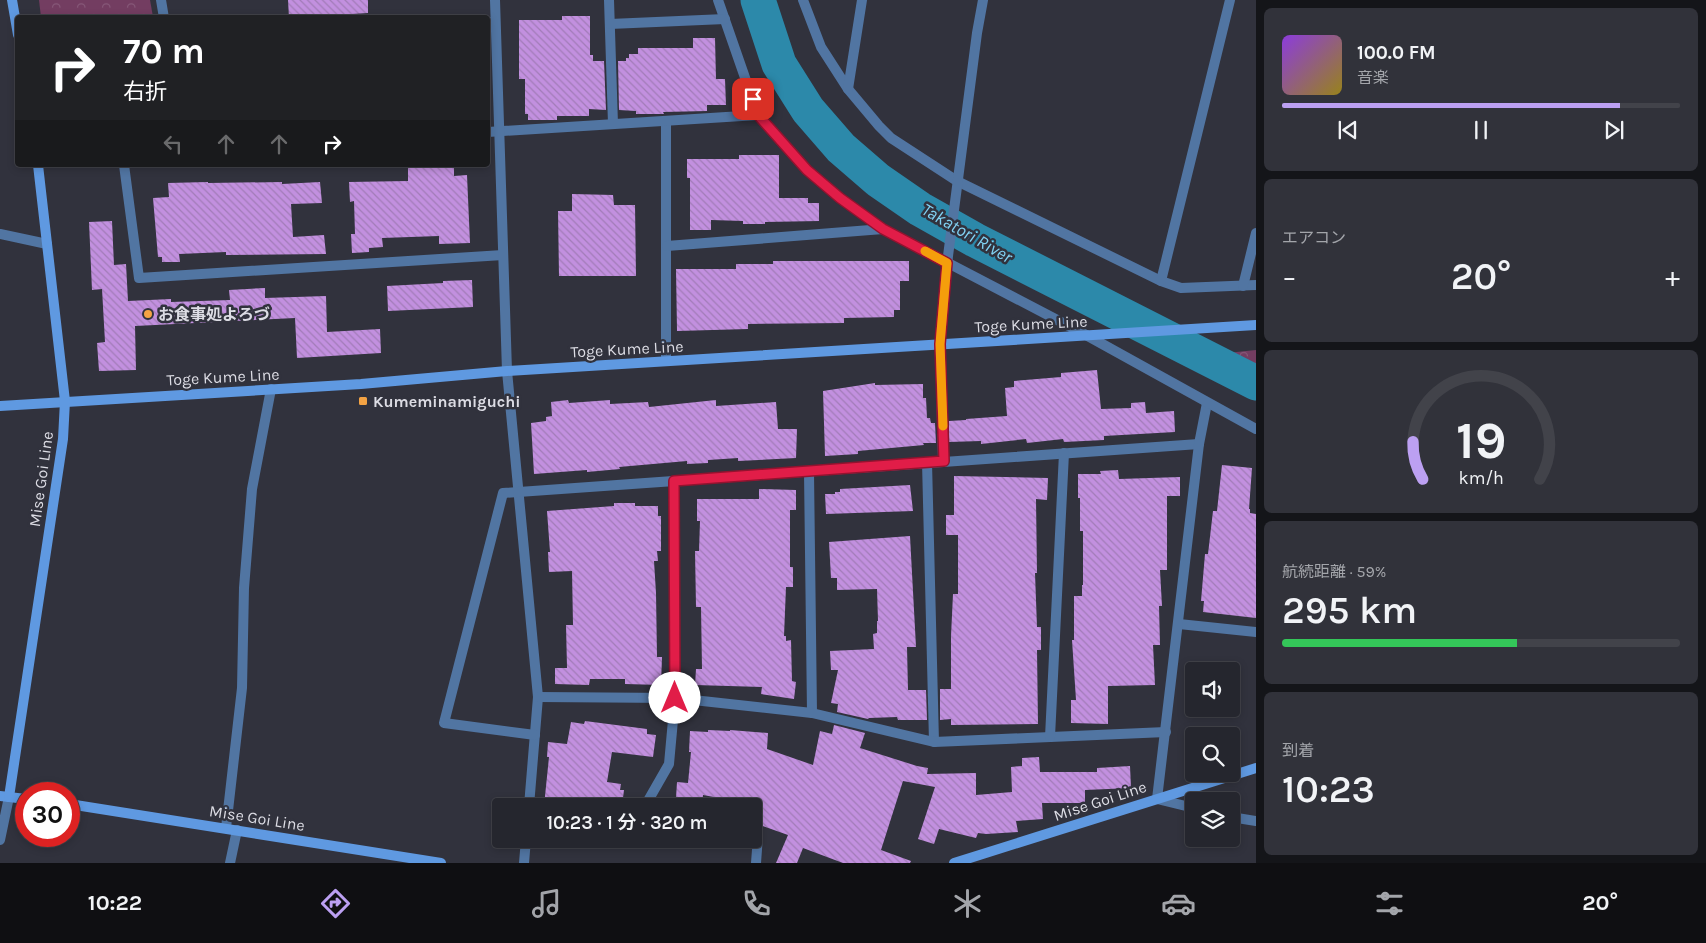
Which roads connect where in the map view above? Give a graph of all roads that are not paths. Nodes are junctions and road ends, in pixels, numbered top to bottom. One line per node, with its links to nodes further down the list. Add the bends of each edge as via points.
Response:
1 (12, 0): 11 (main road)
2 (161, 0): 10 (street)
3 (495, 0): 13 (street)
4 (609, 0): 14 (street)
5 (718, 0): 12 (street)
6 (802, 0): 15 (street, via 820,47)
7 (862, 0): 15 (street)
8 (984, 0): 23 (street)
9 (1230, 0): 31 (street)
10 (164, 15)
11 (15, 18)
12 (725, 19): 14 (street); 16 (street)
13 (491, 22): 20 (street)
14 (610, 24): 18 (street)
15 (848, 89): 23 (street, via 891,138)
16 (758, 115): 17 (street); 24 (street, via 807,170)
17 (666, 121): 18 (street); 28 (street)
18 (614, 124): 20 (street)
19 (490, 132): 20 (street)
20 (499, 132): 29 (street)
21 (38, 167): 27 (main road, Mise Goi Line)
22 (124, 167): 29 (street, via 139,278)
23 (957, 181): 30 (street); 31 (street)
24 (883, 229): 28 (street); 30 (street)
25 (1256, 233): 32 (street)
26 (0, 234): 27 (street)
27 (47, 244): 40 (main road, Mise Goi Line)
28 (667, 246): 37 (street)
29 (503, 255): 38 (street)
30 (948, 260): 35 (street); 36 (street)
31 (1161, 281): 32 (street, via 1181,288)
32 (1243, 286): 33 (street)
33 (1256, 286)
34 (1256, 324): 35 (main road, Toge Kume Line)
35 (1086, 336): 36 (main road, Toge Kume Line); 41 (street)
36 (940, 344): 37 (main road, Toge Kume Line); 46 (street)
37 (666, 361): 38 (main road, Toge Kume Line)
38 (507, 371): 39 (main road, Toge Kume Line); 50 (street)
39 (270, 389): 40 (main road, Toge Kume Line); 69 (street, via 252,489 244,588 242,688)
40 (65, 401): 42 (main road, Toge Kume Line); 61 (main road, Mise Goi Line, via 63,439)
41 (1207, 403): 43 (street); 44 (street)
42 (0, 406)
43 (1256, 429)
44 (1200, 444): 45 (street); 51 (street)
45 (1064, 453): 46 (street); 58 (street)
46 (944, 461): 47 (street)
47 (927, 462): 48 (street); 59 (street)
48 (809, 472): 49 (street); 55 (street)
49 (674, 481): 50 (street); 54 (street)
50 (518, 491): 53 (street); 57 (street, via 503,493 444,723)
51 (1179, 624): 52 (street); 56 (street)
52 (1256, 632)
53 (538, 697): 54 (street); 57 (street)
54 (675, 698): 55 (street); 63 (street, via 669,764)
55 (812, 713): 59 (street)
56 (1166, 732): 58 (street); 64 (street)
57 (535, 735): 62 (street)
58 (1050, 737): 59 (street)
59 (934, 742)
60 (1256, 768): 64 (main road, Mise Goi Line)
61 (4, 796): 71 (street)
62 (530, 798)
63 (650, 798)
64 (1157, 799): 66 (street); 79 (main road, Mise Goi Line)
65 (80, 806): 69 (main road, Mise Goi Line)
66 (1185, 806)
67 (1240, 819): 68 (street)
68 (1256, 822)
69 (226, 828): 70 (main road, Mise Goi Line)
70 (237, 830): 74 (main road, Mise Goi Line); 75 (street)
71 (0, 840)
72 (525, 848): 77 (street)
73 (757, 848): 78 (street)
74 (378, 858): 76 (main road, Mise Goi Line)
75 (230, 863)
76 (441, 863)
77 (524, 863)
78 (756, 863)
79 (954, 863)

